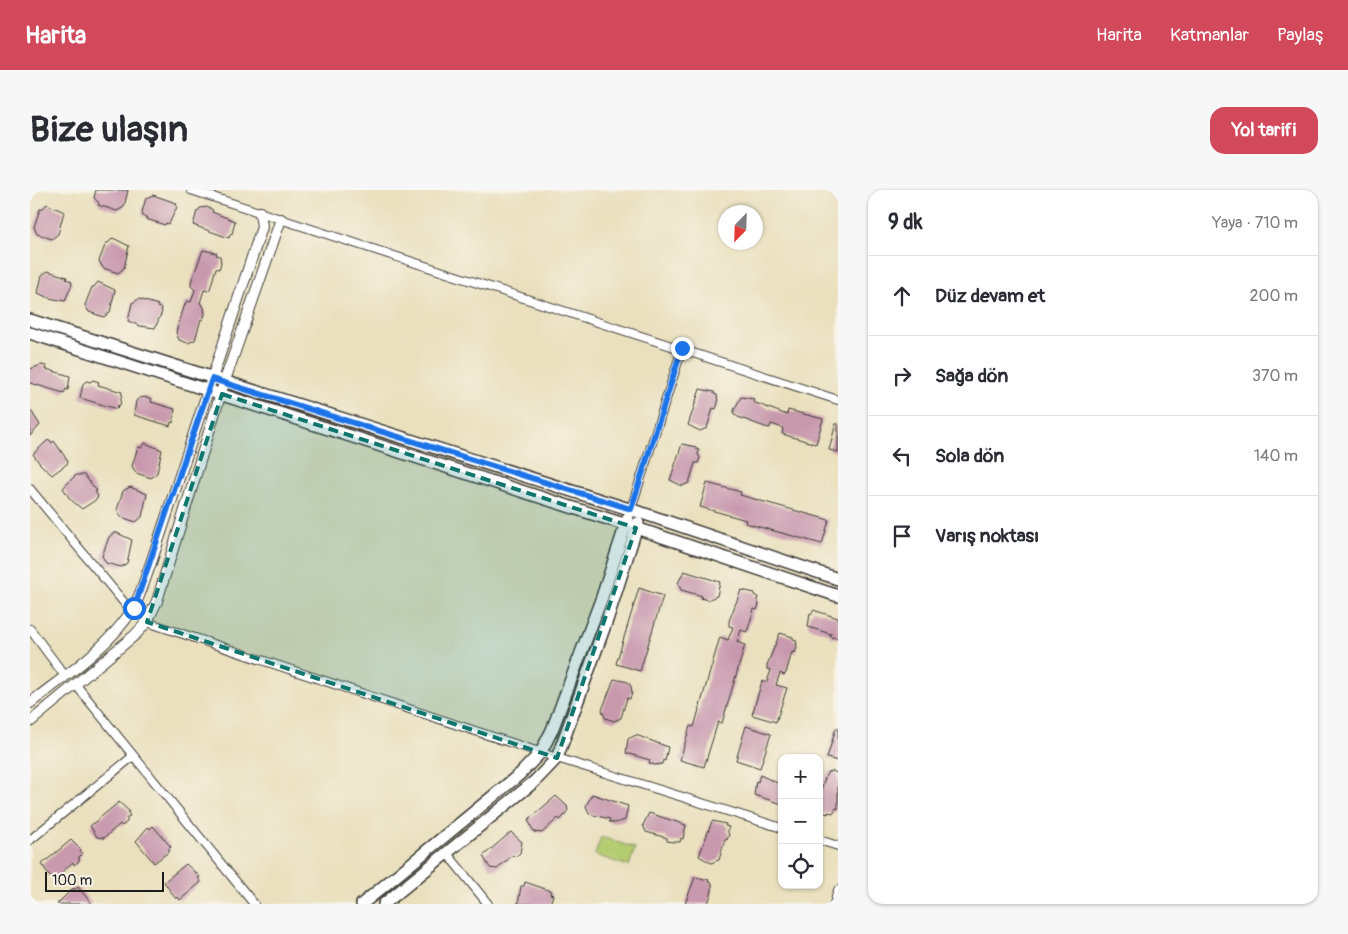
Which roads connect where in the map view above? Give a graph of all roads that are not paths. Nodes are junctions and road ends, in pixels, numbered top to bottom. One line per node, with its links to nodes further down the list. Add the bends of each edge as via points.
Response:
1 (192, 190): 2 (street)
2 (260, 212): 3 (street); 7 (street, via 262,227)
3 (281, 219): 6 (street); 8 (street)
4 (30, 320): 7 (main road)
5 (30, 333): 7 (main road)
6 (682, 348): 9 (street); 11 (street)
7 (209, 384): 8 (main road); 15 (street, via 151,563)
8 (223, 388): 11 (main road); 12 (main road); 16 (street, via 157,601)
9 (838, 400)
10 (30, 489): 15 (street)
11 (636, 511): 12 (main road); 13 (main road)
12 (631, 526): 14 (main road); 22 (main road); 24 (main road, via 607,620)
13 (838, 579)
14 (838, 596)
15 (131, 611): 18 (street, via 92,655)
16 (147, 622): 19 (street); 22 (street)
17 (30, 628): 18 (street)
18 (65, 676): 20 (street)
19 (76, 685): 21 (street); 23 (street)
20 (30, 703)
21 (30, 722)
22 (541, 752): 24 (street); 32 (main road, via 520,774)
23 (132, 756): 26 (street); 31 (street)
24 (557, 758): 25 (street); 29 (main road, via 535,781)
25 (778, 827)
26 (30, 840)
27 (823, 841): 28 (street)
28 (838, 846)
29 (446, 852): 33 (main road); 34 (street)
30 (838, 890): 35 (street)
31 (254, 904)
32 (362, 904)
33 (384, 904)
34 (488, 904)
35 (834, 904)

